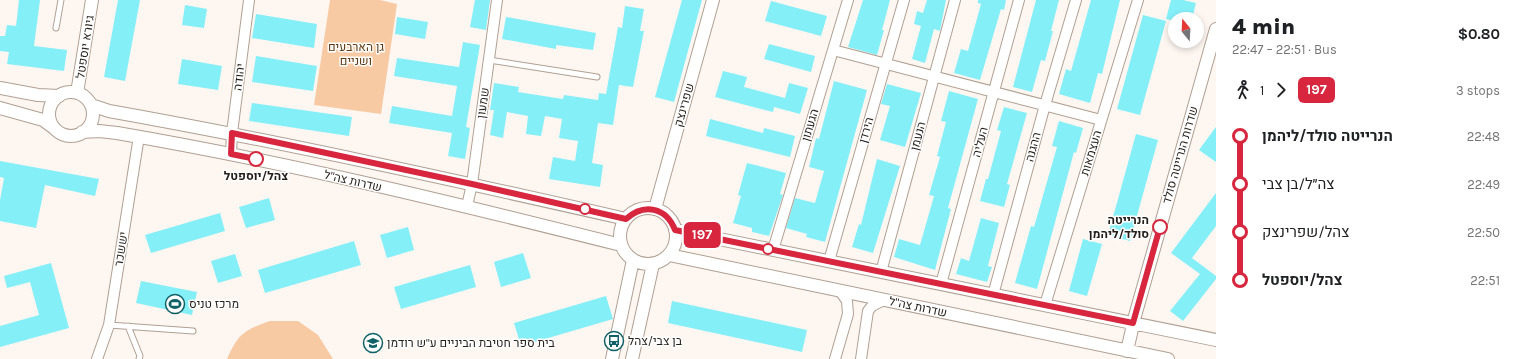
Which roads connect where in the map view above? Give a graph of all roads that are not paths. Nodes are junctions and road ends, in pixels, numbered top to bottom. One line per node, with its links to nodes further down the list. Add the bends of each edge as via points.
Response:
1 (61, 0): 12 (lane)
2 (92, 0): 21 (street, גיורא יוספטל)
3 (249, 0): 29 (street, יהודה)
4 (497, 0): 15 (street, שמעון)
5 (713, 0): 34 (street, שפרינצק)
6 (848, 0): 14 (street, הגעתון)
7 (904, 0): 16 (street, הירדן)
8 (955, 0): 17 (street, הנעמן)
9 (1019, 0): 20 (street, העליה)
10 (1076, 0): 24 (street, ההגנה)
11 (1138, 0): 26 (street, העצמאות)
12 (56, 28)
13 (1216, 28): 49 (street, שדרות הנרייטה סולד)
14 (833, 50): 16 (street); 38 (street, הגעתון)
15 (489, 60): 18 (lane); 32 (street, שמעון)
16 (885, 64): 17 (street); 41 (street, הירדן)
17 (934, 76): 20 (street); 43 (street, הנעמן)
18 (597, 78)
19 (0, 88): 22 (street)
20 (994, 92): 24 (street); 44 (street, העליה)
21 (77, 93): 22 (street, via 70,92); 23 (street)
22 (58, 96): 27 (street, via 52,102 49,115)
23 (91, 105): 28 (street, via 90,124); 29 (street, שדרות צה"ל, via 109,111)
24 (1045, 105): 26 (street); 46 (street, ההגנה)
25 (0, 108): 27 (street, via 43,120)
26 (1101, 120): 48 (street, העצמאות)
27 (54, 128): 28 (street, via 66,135 73,136)
28 (82, 132): 30 (street, שדרות צה"ל, via 99,131)
29 (232, 133): 31 (street, יהודה); 32 (street, שדרות צה"ל)
30 (139, 136): 31 (street, שדרות צה"ל); 50 (street, יששכר)
31 (231, 154): 33 (street, שדרות צה"ל)
32 (472, 184): 33 (street, שמעון); 35 (street, שדרות צה"ל)
33 (467, 206): 37 (street, שדרות צה"ל)
34 (655, 209): 35 (street, via 639,210); 36 (street, via 668,216)
35 (626, 219): 37 (street, via 620,236)
36 (675, 230): 38 (street); 39 (street, via 674,248)
37 (621, 245): 40 (street)
38 (773, 250): 41 (street)
39 (669, 255): 42 (street); 45 (street, שדרות צה"ל)
40 (633, 260): 42 (street); 57 (street)
41 (828, 261): 43 (street)
42 (653, 264): 58 (street)
43 (881, 272): 44 (street)
44 (941, 284): 46 (street)
45 (840, 291): 47 (street, שדרות צה"ל); 59 (street, via 847,301 848,314)
46 (993, 295): 48 (street)
47 (884, 300): 54 (street, שדרות צה"ל); 60 (street, via 868,311)
48 (1044, 305): 49 (street)
49 (1133, 323): 53 (street); 54 (street, שדרות הנרייטה סולד)
50 (109, 325): 51 (lane); 55 (street, יששכר)
51 (128, 326): 52 (lane); 56 (lane)
52 (193, 331)
53 (1216, 340)
54 (1127, 350): 61 (street, שדרות צה"ל)
55 (97, 359)
56 (139, 359)
57 (612, 359)
58 (632, 359)
59 (835, 359)
60 (861, 359)
61 (1168, 359)

